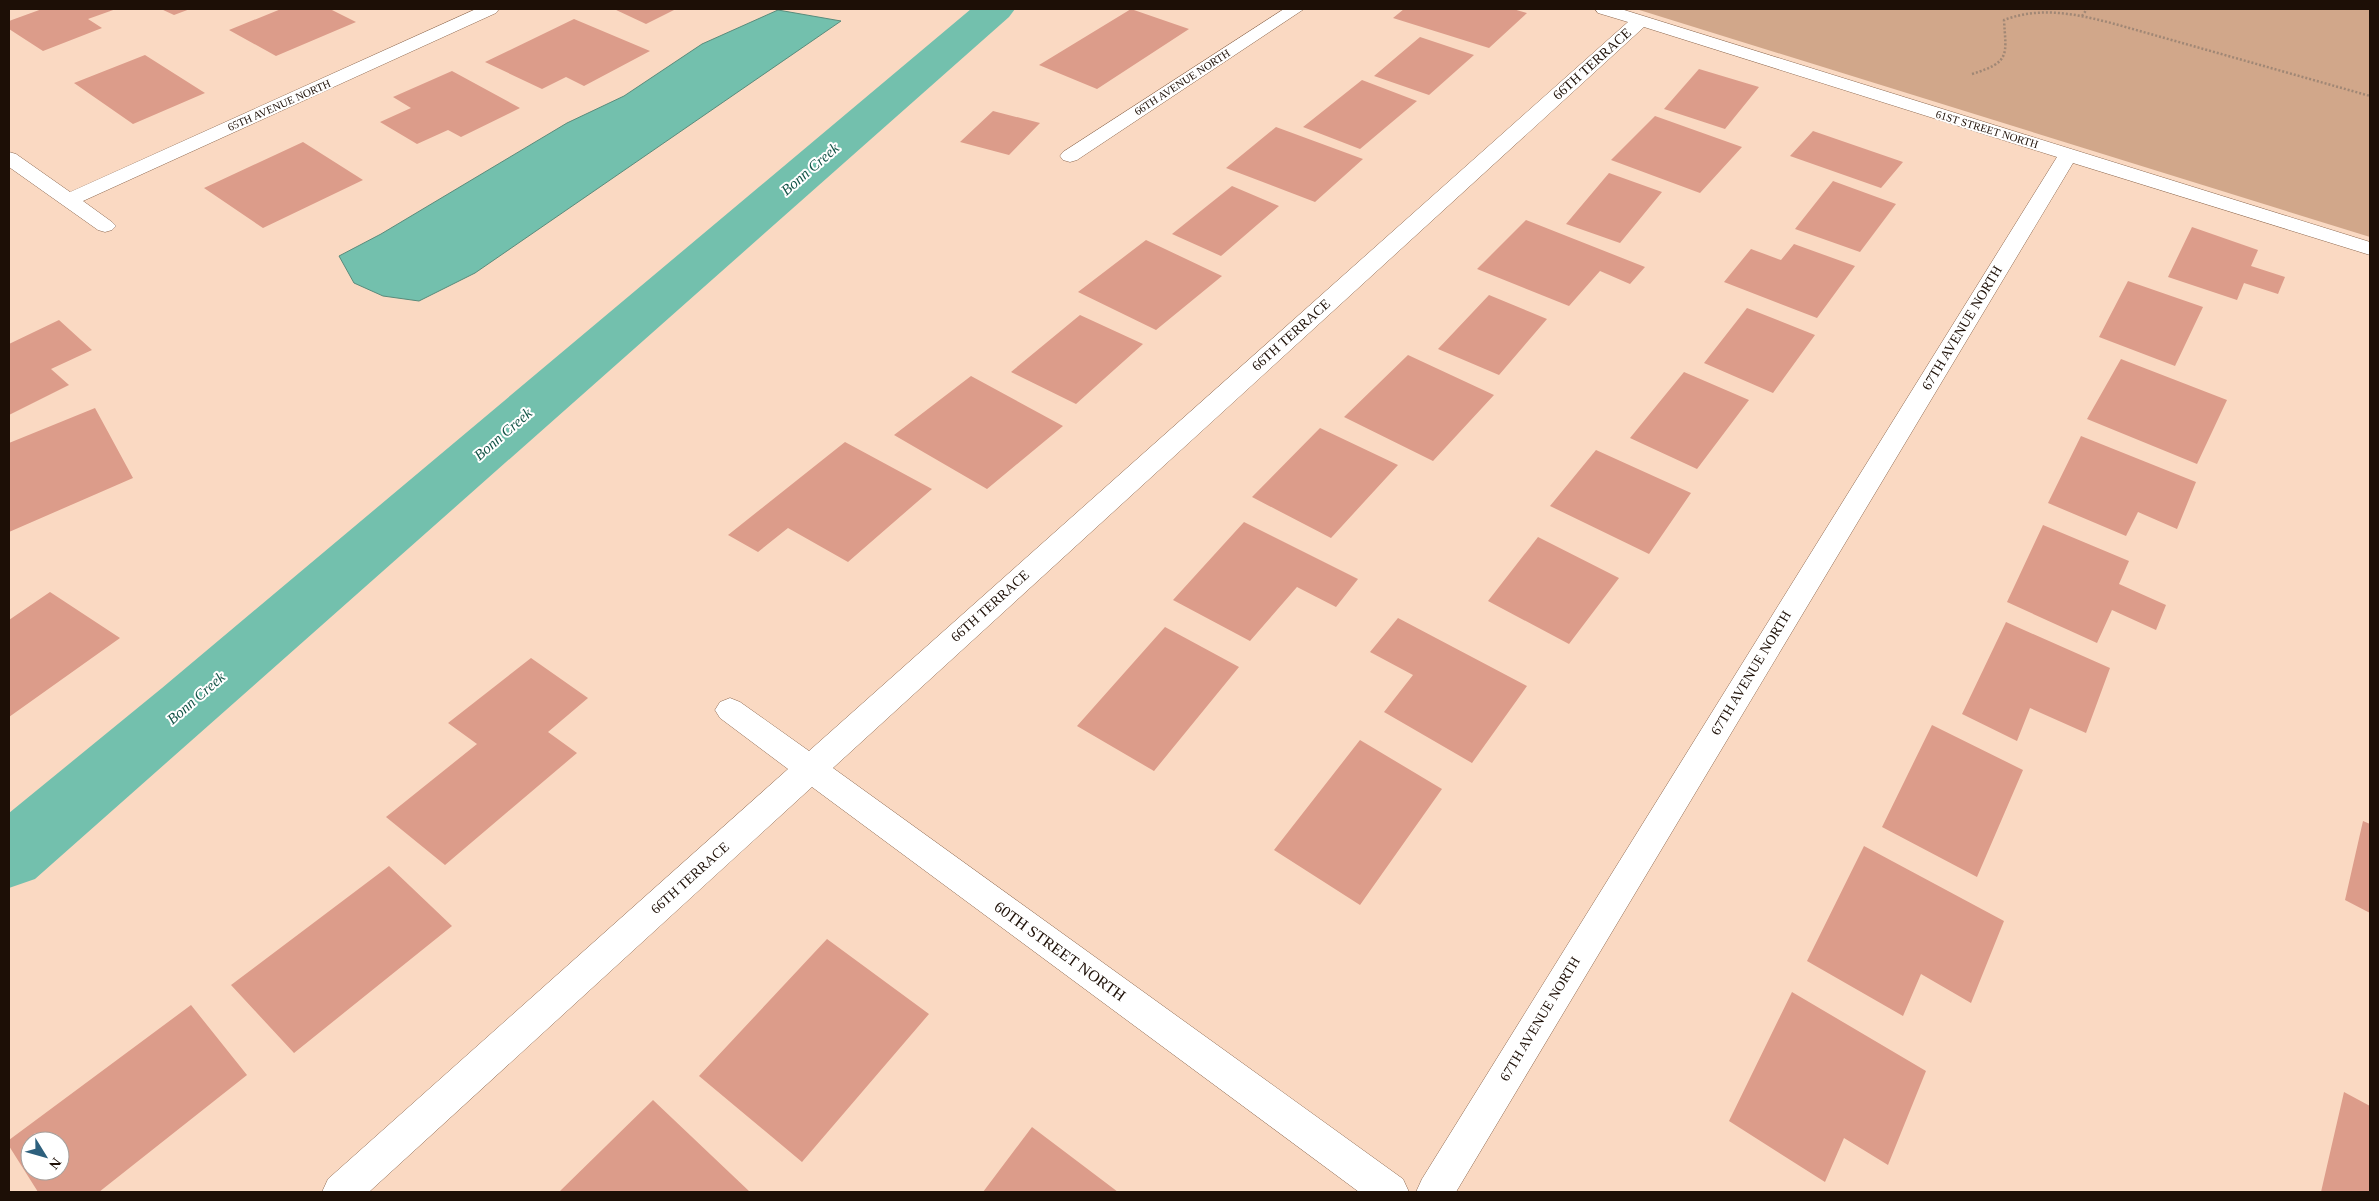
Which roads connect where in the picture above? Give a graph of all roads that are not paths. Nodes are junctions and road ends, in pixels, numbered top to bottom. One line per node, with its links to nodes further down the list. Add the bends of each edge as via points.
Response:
1 (490, 9): 8 (street, 65TH AVENUE NORTH)
2 (1294, 9): 6 (street, 66TH AVENUE NORTH)
3 (1604, 9): 4 (street, 61ST STREET NORTH)
4 (1640, 20): 5 (street, 61ST STREET NORTH); 12 (street, 66TH TERRACE)
5 (2068, 155): 10 (street, 61ST STREET NORTH); 15 (street, 67TH AVENUE NORTH)
6 (1070, 156)
7 (9, 158): 8 (street)
8 (68, 200): 9 (street)
9 (105, 226)
10 (2370, 249)
11 (730, 710): 12 (street, 60TH STREET NORTH)
12 (811, 768): 13 (street, 66TH TERRACE); 14 (street, 60TH STREET NORTH)
13 (341, 1192)
14 (1390, 1192)
15 (1435, 1192)

